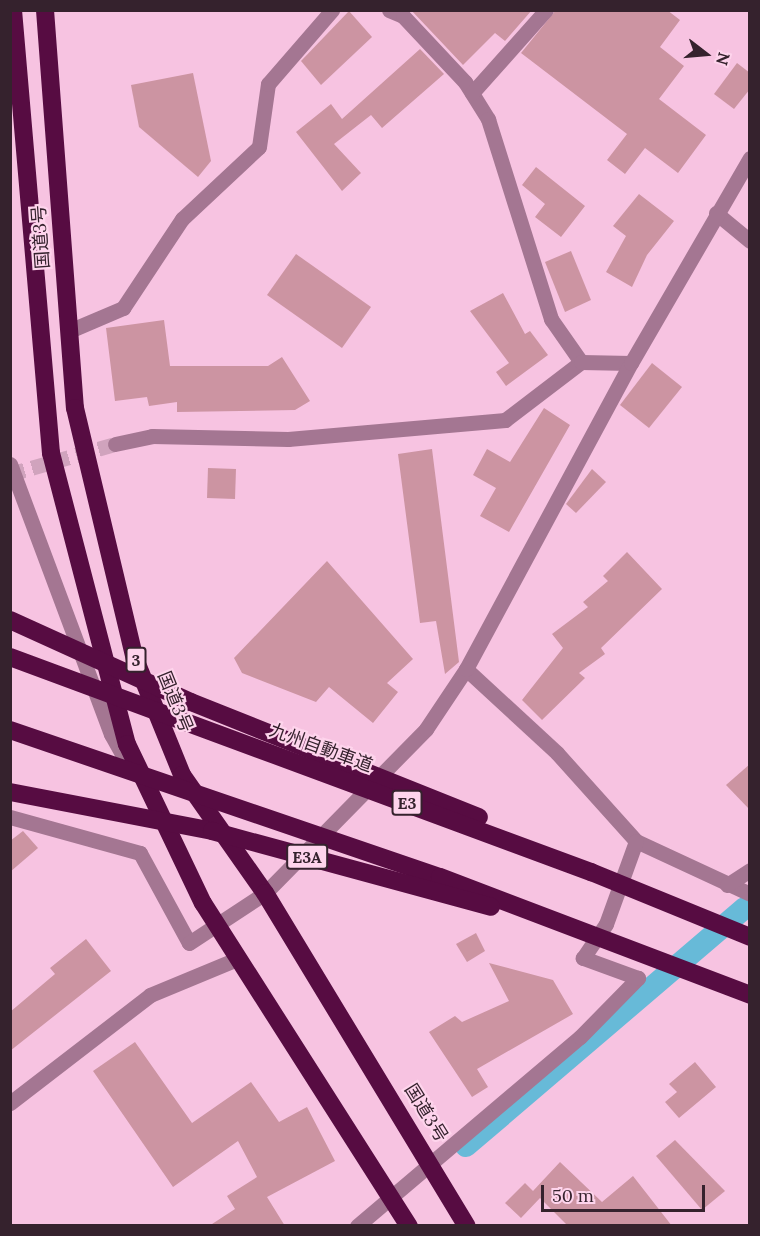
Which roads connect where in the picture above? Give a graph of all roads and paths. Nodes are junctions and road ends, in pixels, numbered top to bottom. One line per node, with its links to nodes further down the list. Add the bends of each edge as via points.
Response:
1 (13, 10): 27 (highway, 国道3号 / 3, via 51,453 127,744)
2 (45, 10): 10 (highway, 国道3号 / 3)
3 (332, 10): 10 (street, via 268,84 258,147 183,219 123,308)
4 (389, 10): 6 (street, via 403,16)
5 (546, 10): 6 (street)
6 (472, 93): 11 (street, via 488,120 551,319)
7 (750, 158): 8 (street)
8 (716, 213): 9 (street); 12 (street)
9 (750, 241)
10 (69, 331): 25 (highway, 国道3号 / 3, via 75,408 135,659 182,775)
11 (581, 362): 12 (street); 13 (street, via 505,420 288,439 152,436)
12 (631, 363): 17 (street)
13 (115, 444)
14 (10, 464): 27 (street, via 111,734)
15 (10, 620): 23 (highway, via 191,702 495,823)
16 (10, 657): 23 (highway, 九州自動車道 / E3)
17 (465, 669): 21 (street, via 557,753); 25 (street, via 426,729)
18 (10, 730): 29 (highway, via 94,756)
19 (10, 792): 29 (highway, E3A, via 212,831)
20 (10, 817): 28 (street, via 140,853 189,943)
21 (636, 841): 24 (street); 34 (street, via 606,924 583,958 638,978 580,1037)
22 (750, 870): 24 (street)
23 (591, 872): 30 (highway, 九州自動車道 / E3)
24 (727, 885): 26 (street)
25 (265, 893): 28 (street); 34 (highway, 国道3号 / 3)
26 (750, 894)
27 (203, 903): 28 (highway, 国道3号 / 3)
28 (217, 926): 31 (highway, 国道3号 / 3)
29 (600, 937): 32 (highway)
30 (750, 937)
31 (237, 959): 33 (street, via 150,995); 35 (highway, 国道3号 / 3, via 351,1142)
32 (750, 995)
33 (10, 1103)
34 (431, 1161): 35 (street); 38 (highway, 国道3号 / 3)
35 (391, 1193): 36 (street); 37 (highway, 国道3号 / 3)
36 (357, 1226)
37 (409, 1226)
38 (467, 1226)

